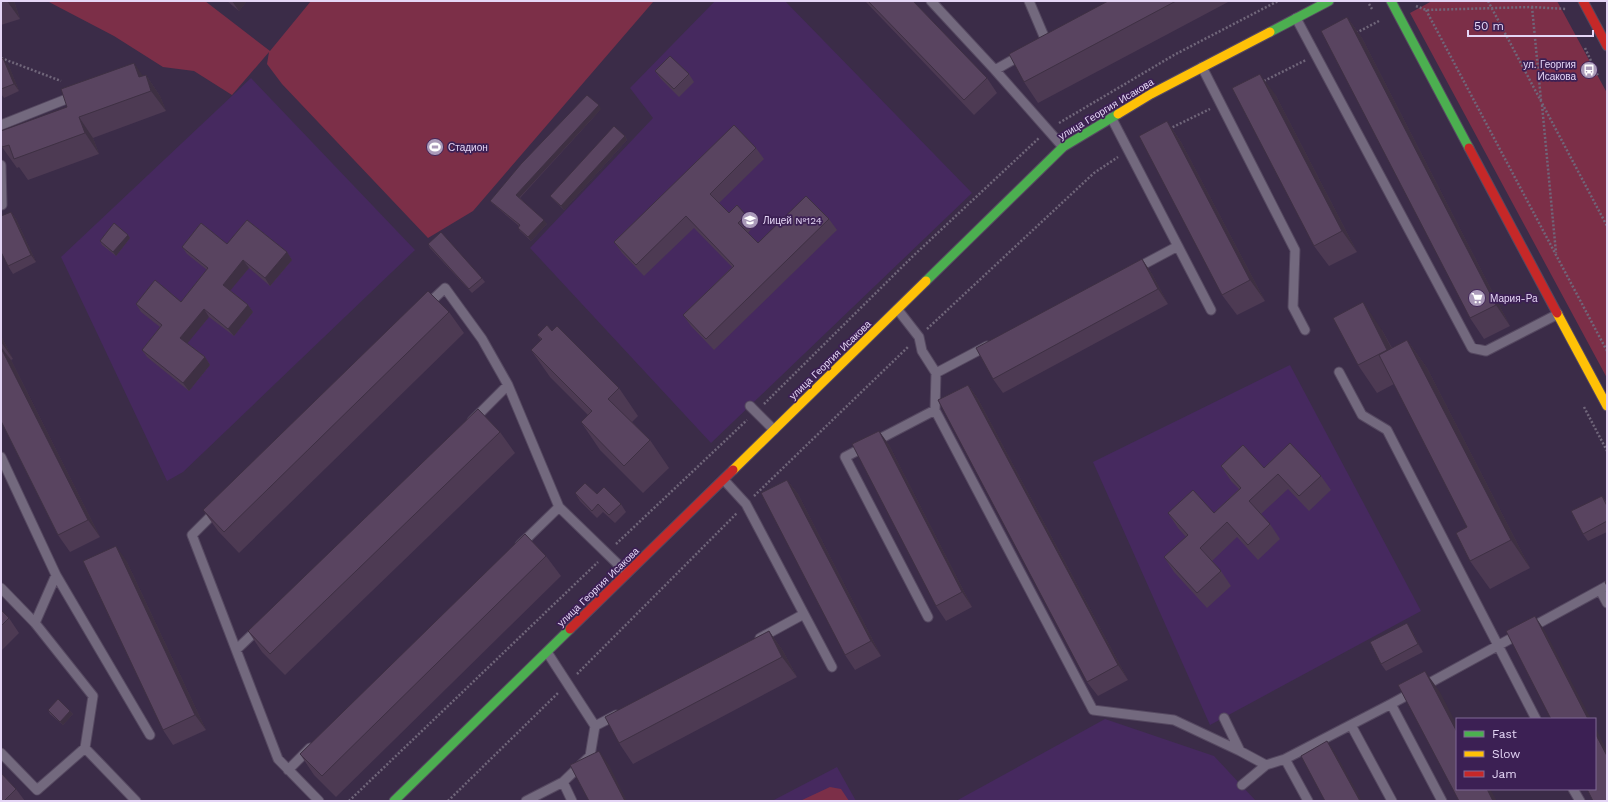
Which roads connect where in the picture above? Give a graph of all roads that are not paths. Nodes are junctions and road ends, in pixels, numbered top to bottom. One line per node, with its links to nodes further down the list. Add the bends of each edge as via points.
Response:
1 (932, 1): 9 (lane)
2 (1029, 1): 9 (lane, via 1043,43)
3 (1329, 1): 6 (street, улица Георгия Исакова)
4 (1391, 1): 21 (street)
5 (1583, 1): 7 (street)
6 (1296, 18): 8 (street, улица Георгия Исакова); 21 (lane, via 1472,348 1486,351)
7 (1607, 46)
8 (1202, 67): 11 (street, улица Георгия Исакова); 22 (lane, via 1295,250 1293,307)
9 (995, 70): 13 (lane)
10 (69, 98): 12 (lane)
11 (1111, 117): 13 (street, улица Георгия Исакова); 16 (lane)
12 (1, 125)
13 (1063, 147): 19 (street, улица Георгия Исакова)
14 (1, 165): 15 (lane)
15 (1, 205)
16 (1178, 246): 17 (lane); 20 (lane)
17 (1130, 272)
18 (422, 310): 26 (lane, via 445,288 482,339)
19 (898, 310): 25 (lane, via 919,337 922,351); 31 (street, улица Георгия Исакова)
20 (1211, 310)
21 (1558, 314): 28 (street)
22 (1305, 330)
23 (998, 340): 25 (lane)
24 (1339, 372): 47 (lane, via 1362,415 1387,430)
25 (936, 373): 29 (lane)
26 (508, 386): 30 (lane); 35 (lane)
27 (750, 406): 31 (lane)
28 (1607, 406)
29 (935, 410): 43 (lane, via 845,457); 60 (lane, via 1092,710 1174,720)
30 (463, 429)
31 (774, 430): 33 (street, улица Георгия Исакова)
32 (1, 457): 37 (lane)
33 (724, 480): 38 (street, улица Георгия Исакова); 42 (lane, via 746,504)
34 (225, 502): 48 (lane, via 192,535)
35 (559, 507): 36 (lane); 38 (lane)
36 (514, 551)
37 (56, 574): 45 (lane); 57 (lane)
38 (628, 574): 49 (street, улица Георгия Исакова)
39 (1, 588): 45 (lane)
40 (1604, 588): 41 (lane); 47 (lane)
41 (1607, 603)
42 (804, 614): 46 (lane); 50 (lane)
43 (928, 618)
44 (265, 622): 48 (lane)
45 (35, 623): 59 (lane, via 93,696)
46 (755, 641)
47 (1498, 646): 51 (lane); 54 (lane)
48 (237, 649): 64 (lane, via 278,759)
49 (547, 652): 56 (lane); 70 (street, улица Георгия Исакова)
50 (832, 667)
51 (1391, 704): 55 (lane); 75 (lane)
52 (622, 712): 56 (lane)
53 (1224, 718): 60 (lane)
54 (1535, 718)
55 (1352, 725): 62 (lane); 74 (lane)
56 (595, 726): 65 (lane, via 590,756)
57 (150, 735)
58 (316, 742): 64 (lane)
59 (85, 748): 61 (lane, via 37,790); 68 (lane)
60 (1240, 751): 63 (lane)
61 (1, 753)
62 (1285, 759): 63 (lane); 73 (lane)
63 (1266, 765): 66 (lane)
64 (288, 770): 69 (lane)
65 (562, 782): 71 (lane); 72 (lane)
66 (1242, 785)
67 (1574, 790): 76 (lane)
68 (136, 801)
69 (319, 801)
70 (394, 801)
71 (526, 801)
72 (572, 801)
73 (1308, 801)
74 (1392, 801)
75 (1442, 801)
76 (1580, 801)

